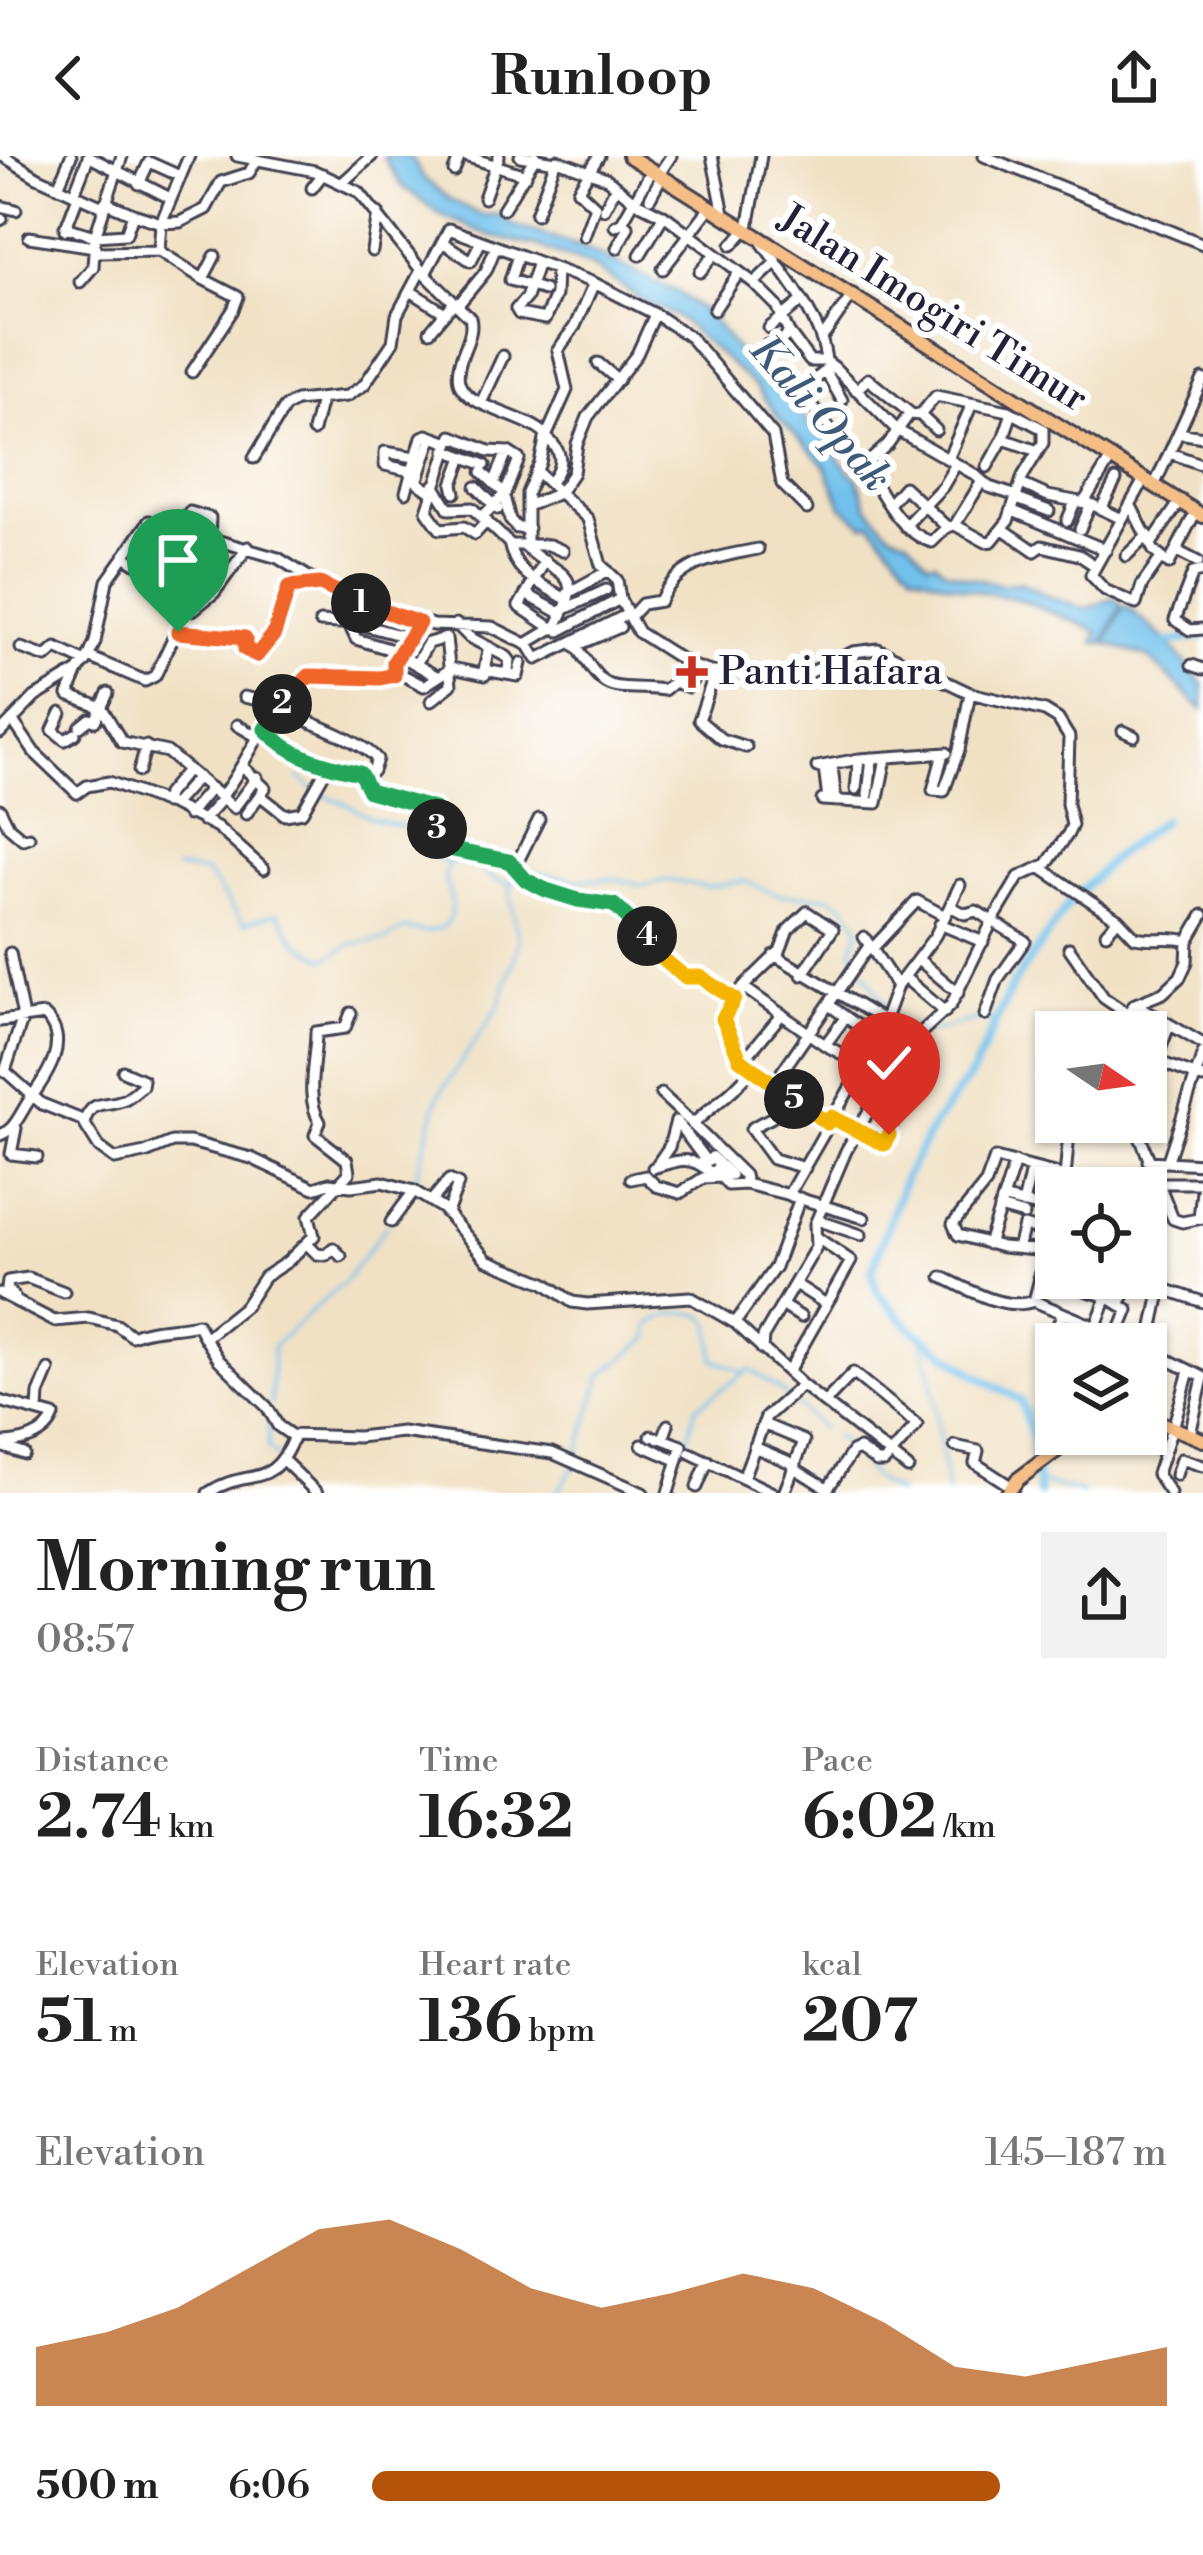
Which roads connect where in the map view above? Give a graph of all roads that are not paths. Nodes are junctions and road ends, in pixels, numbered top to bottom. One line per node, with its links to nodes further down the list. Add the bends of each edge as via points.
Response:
1 (5, 156): 24 (street); 26 (street)
2 (37, 156): 24 (street)
3 (70, 156): 38 (street)
4 (122, 156): 29 (street)
5 (237, 156): 19 (street)
6 (320, 156): 25 (street)
7 (372, 156): 35 (street)
8 (462, 156): 21 (street); 27 (street)
9 (520, 156): 18 (street)
10 (599, 156): 28 (street)
11 (630, 156): 30 (main road, Jalan Imogiri Timur)
12 (671, 156): 30 (street)
13 (712, 156): 53 (street)
14 (761, 156): 59 (street)
15 (984, 156): 66 (street)
16 (88, 157): 29 (street); 41 (street)
17 (186, 157): 32 (street)
18 (535, 158): 20 (street); 33 (street)
19 (258, 159): 22 (street); 58 (street, via 249,173 221,182 206,209)
20 (557, 160): 28 (street); 56 (street)
21 (496, 162): 33 (street); 43 (street)
22 (288, 163): 25 (street); 34 (street)
23 (164, 167): 32 (street); 36 (street, via 149,162); 40 (street)
24 (28, 170): 38 (street)
25 (310, 170): 31 (street)
26 (0, 171)
27 (454, 171)
28 (589, 172): 37 (street); 62 (street, via 578,190 595,206)
29 (116, 173): 36 (street); 48 (street)
30 (658, 173): 44 (street); 45 (street); 53 (main road, Jalan Imogiri Timur)
31 (323, 174): 35 (street); 39 (street)
32 (180, 176): 42 (street)
33 (526, 176): 50 (street)
34 (290, 182)
35 (343, 182): 54 (street)
36 (139, 184): 40 (street)
37 (616, 187): 45 (street); 51 (street)
38 (59, 188): 41 (street); 46 (street)
39 (312, 188)
40 (155, 191): 42 (street)
41 (76, 195): 48 (street); 67 (street, via 65,229)
42 (170, 198): 58 (street)
43 (484, 198)
44 (650, 198)
45 (634, 200): 57 (street); 69 (street, via 619,224 628,228)
46 (55, 201)
47 (675, 201): 57 (street)
48 (104, 204): 55 (street); 67 (street)
49 (0, 206): 52 (street)
50 (502, 209)
51 (604, 209)
52 (16, 210)
53 (718, 210): 59 (main road, Jalan Imogiri Timur); 60 (street)
54 (378, 213): 72 (street); 83 (street)
55 (133, 214): 58 (street); 67 (street, via 126,234)
56 (536, 214)
57 (664, 216): 60 (street); 77 (street)
58 (161, 223): 71 (street)
59 (748, 231): 68 (street); 82 (main road, Jalan Imogiri Timur); 94 (street)
60 (690, 234): 75 (street); 81 (street)
61 (467, 236): 64 (street, via 449,229); 65 (street); 73 (street)
62 (584, 236)
63 (29, 237): 67 (street)
64 (444, 243): 73 (street); 83 (street)
65 (480, 243): 70 (street); 73 (street, via 472,261)
66 (1203, 244)
67 (95, 245): 71 (street); 87 (street, via 92,270)
68 (732, 245)
69 (617, 248)
70 (495, 249): 74 (street); 96 (street, via 488,275)
71 (159, 251): 86 (street)
72 (372, 251)
73 (459, 253)
74 (518, 255): 78 (street); 90 (street, via 510,280)
75 (714, 255): 84 (street); 85 (street)
76 (215, 256): 86 (street)
77 (640, 256)
78 (538, 262): 80 (street); 90 (street)
79 (773, 265): 89 (street)
80 (556, 269): 88 (street); 90 (street, via 543,320 515,312)
81 (663, 269)
82 (814, 269): 93 (main road, Jalan Imogiri Timur); 94 (street)
83 (423, 272): 92 (street); 96 (street)
84 (700, 272)
85 (738, 274): 89 (street); 98 (street)
86 (203, 279): 111 (street, via 236,294 237,302)
87 (80, 282)
88 (594, 283): 95 (street); 99 (street)
89 (754, 283): 100 (street)
90 (530, 286): 91 (street)
91 (544, 290)
92 (412, 292): 101 (street); 115 (street, via 393,342 364,385)
93 (853, 293): 105 (street); 123 (main road, Jalan Imogiri Timur)
94 (800, 300): 100 (street); 110 (street)
95 (585, 304): 97 (street); 130 (street, via 559,350 567,390)
96 (458, 306): 101 (street); 117 (street, via 472,325 459,384)
97 (597, 309)
98 (714, 310)
99 (655, 314): 112 (street); 174 (street, via 690,337 773,435 782,484)
100 (782, 315): 102 (street); 106 (street)
101 (450, 318): 103 (street)
102 (769, 328)
103 (430, 331)
104 (808, 332): 106 (street)
105 (825, 334)
106 (793, 340): 107 (street); 110 (street, via 810,361)
107 (767, 345)
108 (503, 356): 117 (street)
109 (598, 363): 112 (street)
110 (827, 366): 114 (street); 116 (street); 145 (street, via 800,391)
111 (192, 372)
112 (618, 380): 162 (street, via 588,417)
113 (1203, 380): 127 (street)
114 (856, 390): 120 (street, via 868,379); 124 (street)
115 (321, 400): 126 (street); 128 (street, via 284,407)
116 (842, 400)
117 (481, 403): 130 (street)
118 (972, 404): 119 (street); 120 (street, via 934,396); 121 (street)
119 (1012, 412): 123 (street); 132 (street)
120 (915, 415): 124 (street); 125 (street)
121 (968, 417): 122 (street); 143 (street)
122 (983, 422)
123 (1046, 424): 137 (street); 141 (main road, Jalan Imogiri Timur)
124 (897, 430): 143 (street); 145 (street)
125 (936, 430)
126 (313, 431)
127 (1179, 433): 131 (street); 138 (street)
128 (264, 436): 133 (street); 142 (street)
129 (432, 437): 134 (street); 139 (street, via 422,437); 159 (street, via 417,482)
130 (546, 437): 148 (street); 153 (street, via 561,460)
131 (1203, 437)
132 (1003, 439): 137 (street); 146 (street)
133 (281, 442)
134 (447, 447): 135 (street, via 452,436); 140 (street); 159 (street)
135 (489, 452): 136 (street); 147 (street)
136 (507, 452): 156 (street); 163 (street, via 519,459)
137 (1038, 452): 158 (street)
138 (1170, 453): 144 (street); 155 (street)
139 (415, 457): 150 (street); 150 (street, via 385,452 385,465)
140 (464, 457): 147 (street); 151 (street)
141 (1112, 457): 155 (main road, Jalan Imogiri Timur); 169 (street)
142 (254, 458)
143 (952, 462): 154 (street); 173 (street)
144 (1203, 465)
145 (865, 466): 168 (street)
146 (987, 467)
147 (484, 468): 151 (street); 156 (street); 157 (street)
148 (536, 471): 153 (street); 171 (street)
149 (1009, 471): 158 (street)
150 (411, 472): 160 (street)
151 (455, 478): 161 (street)
152 (1116, 480): 169 (street)
153 (551, 481): 162 (street)
154 (982, 481): 158 (street); 164 (street)
155 (1150, 481): 166 (main road, Jalan Imogiri Timur); 172 (street)
156 (494, 483): 163 (street)
157 (476, 487): 161 (street); 170 (street)
158 (1019, 490): 165 (street); 175 (street); 176 (street)
159 (436, 491): 161 (street); 178 (street, via 449,509 470,507); 178 (street, via 426,505 440,529 463,526 475,534)
160 (406, 492)
161 (455, 493)
162 (560, 493): 171 (street); 205 (street, via 588,519)
163 (505, 495): 170 (street); 180 (street)
164 (974, 496): 167 (street); 181 (street)
165 (1055, 498): 169 (street); 176 (street)
166 (1180, 500): 177 (main road, Jalan Imogiri Timur); 191 (street)
167 (987, 501)
168 (890, 503): 173 (street, via 904,487); 185 (street)
169 (1088, 504): 179 (street); 183 (street); 188 (street)
170 (494, 506): 178 (street); 180 (street)
171 (527, 506): 186 (street)
172 (1131, 506): 179 (street); 191 (street)
173 (923, 508): 181 (street); 185 (street)
174 (807, 509)
175 (1013, 511): 184 (street); 187 (street)
176 (1049, 512): 184 (street)
177 (1200, 514): 197 (street)
178 (484, 519): 192 (street)
179 (1122, 519): 198 (street)
180 (510, 520): 186 (street)
181 (956, 520): 185 (street, via 932,542); 187 (street, via 986,542)
182 (149, 521): 199 (street)
183 (1067, 521)
184 (1044, 524): 198 (street)
185 (905, 526)
186 (528, 528): 193 (street)
187 (1003, 529): 203 (street, via 1035,551 1079,555)
188 (1080, 529)
189 (181, 530): 190 (street); 190 (street, via 192,512 210,518); 199 (street, via 159,557 137,564)
190 (209, 537): 194 (street)
191 (1149, 539): 200 (street); 201 (street)
192 (509, 543): 193 (street); 206 (street, via 513,562)
193 (527, 545): 196 (street); 202 (street)
194 (248, 547): 207 (street); 212 (street)
195 (758, 550): 215 (street, via 693,564 660,601)
196 (563, 551)
197 (1177, 551): 201 (street, via 1170,564); 204 (street)
198 (1102, 552): 203 (street)
199 (124, 556): 231 (street, via 105,586)
200 (1126, 556)
201 (1161, 558): 203 (street, via 1142,576 1138,603 1093,577)
202 (545, 561): 206 (street); 211 (street, via 567,575)
203 (1094, 565)
204 (1201, 567): 223 (street, via 1175,620)
205 (603, 574): 208 (street); 210 (street, via 617,580); 211 (street)
206 (534, 580): 209 (street); 211 (street)
207 (320, 584): 218 (street); 231 (street, via 289,587 259,655 246,651 245,638 176,632 145,681)
208 (605, 590): 210 (street); 211 (street)
209 (526, 593): 211 (street); 214 (street, via 519,608)
210 (616, 601): 213 (street); 215 (street)
211 (565, 604): 222 (street)
212 (193, 610)
213 (600, 610): 220 (street); 222 (street)
214 (535, 617): 221 (street); 222 (street)
215 (630, 617): 220 (street); 226 (street); 234 (street, via 640,635)
216 (320, 622): 217 (street)
217 (348, 622): 224 (street); 230 (street, via 356,639)
218 (419, 623): 219 (street); 224 (street)
219 (456, 624): 225 (street, via 492,627); 228 (street)
220 (604, 624): 226 (street)
221 (520, 625)
222 (556, 628): 225 (street); 226 (street)
223 (1203, 629)
224 (411, 638): 230 (street)
225 (527, 644): 226 (street, via 536,659)
226 (572, 645): 234 (street, via 614,688 688,687); 237 (street, via 534,671)
227 (21, 648): 231 (street)
228 (494, 650): 237 (street); 237 (street, via 510,661)
229 (450, 653): 232 (street, via 446,638 438,638); 233 (street); 235 (street)
230 (400, 656): 232 (street); 238 (street)
231 (87, 659): 236 (street)
232 (416, 664): 235 (street)
233 (452, 668): 237 (street); 240 (street); 244 (street, via 451,685)
234 (700, 668): 239 (street)
235 (427, 670): 240 (street)
236 (77, 671): 246 (street, via 68,695); 248 (street)
237 (502, 671)
238 (398, 672): 240 (street, via 424,686); 245 (street, via 309,676)
239 (715, 672): 242 (street, via 796,678 871,649); 255 (street, via 699,720)
240 (438, 677)
241 (108, 693): 246 (street)
242 (970, 693): 256 (street); 285 (street, via 1045,711 1068,733 1072,825)
243 (244, 697): 245 (street)
244 (431, 701)
245 (280, 707): 251 (street); 252 (street)
246 (98, 708): 247 (street, via 95,721 65,740 53,730); 254 (street, via 122,742)
247 (61, 713)
248 (13, 721): 250 (street); 276 (street, via 77,793 110,782)
249 (236, 725): 251 (street)
250 (0, 733)
251 (262, 734): 257 (street); 266 (street)
252 (352, 742): 259 (street); 270 (street, via 376,757 373,771)
253 (886, 745): 260 (street)
254 (146, 746): 263 (street); 268 (street)
255 (746, 747)
256 (958, 750): 258 (street); 258 (street, via 944,791 932,788)
257 (250, 753): 264 (street); 265 (street)
258 (943, 754): 260 (street)
259 (349, 756)
260 (892, 757): 261 (street); 262 (street, via 877,803 829,800 824,767)
261 (872, 758): 262 (street); 275 (street)
262 (859, 759): 273 (street)
263 (178, 760): 267 (street); 269 (street)
264 (263, 764)
265 (242, 766): 272 (street); 274 (street)
266 (328, 766): 270 (street); 272 (street, via 302,812 285,815)
267 (188, 769): 271 (street); 276 (street)
268 (140, 771)
269 (169, 771)
270 (362, 775): 284 (street, via 369,791 434,809 453,850)
271 (198, 777): 274 (street); 276 (street)
272 (261, 786): 277 (street); 277 (street, via 250,817)
273 (856, 789)
274 (219, 795): 277 (street); 279 (street); 281 (street)
275 (868, 796)
276 (166, 803): 279 (street)
277 (235, 807): 282 (street)
278 (0, 809): 283 (street, via 13,832)
279 (188, 814): 281 (street)
280 (539, 819): 284 (street)
281 (202, 821): 282 (street)
282 (218, 827): 286 (street)
283 (29, 837)
284 (516, 865): 306 (street, via 546,890 614,905 685,977 701,977)
285 (1041, 868): 290 (street); 291 (street, via 1019,877)
286 (264, 869)
287 (960, 885): 288 (street)
288 (945, 915): 291 (street, via 974,910); 294 (street); 295 (street, via 917,901); 299 (street)
289 (1203, 915): 293 (street)
290 (1118, 919): 292 (street); 293 (street, via 1131,941)
291 (993, 920): 294 (street); 302 (street, via 1025,941)
292 (1106, 933)
293 (1188, 941): 308 (street, via 1180,977)
294 (982, 942): 300 (street)
295 (868, 944): 303 (street); 307 (street)
296 (1069, 948): 309 (street, via 1104,998)
297 (10, 953): 315 (street)
298 (774, 956): 301 (street); 301 (street, via 802,913 810,913 832,928); 304 (street)
299 (918, 958): 303 (street); 305 (street)
300 (974, 964): 302 (street); 305 (street)
301 (802, 975): 307 (street)
302 (1000, 977): 314 (street)
303 (901, 981): 311 (street); 317 (street)
304 (743, 987): 306 (street); 313 (street)
305 (958, 994): 311 (street)
306 (734, 999): 326 (street, via 723,1019)
307 (832, 1000): 316 (street); 317 (street); 320 (street)
308 (1135, 1004): 310 (street); 319 (street)
309 (1123, 1011)
310 (1128, 1011)
311 (945, 1012): 324 (street)
312 (351, 1013): 363 (street, via 345,1028 316,1032 312,1087 315,1135 350,1165)
313 (782, 1014): 320 (street); 326 (street)
314 (985, 1015)
315 (23, 1017): 318 (street); 335 (street, via 4,1068); 335 (street, via 44,1015 57,1037 50,1072)
316 (844, 1018): 321 (street); 322 (street)
317 (884, 1020): 321 (street)
318 (0, 1021)
319 (1168, 1026): 323 (street)
320 (809, 1034): 322 (street); 331 (street)
321 (877, 1041): 324 (street); 327 (street)
322 (825, 1045): 327 (street)
323 (1203, 1049): 329 (street)
324 (900, 1056): 330 (street)
325 (1167, 1064): 329 (street)
326 (747, 1065): 331 (street); 340 (street, via 730,1096)
327 (862, 1066): 330 (street); 338 (street)
328 (123, 1070): 339 (street, via 142,1086 126,1099 95,1104)
329 (1199, 1076): 349 (street)
330 (887, 1078): 345 (street)
331 (774, 1083): 333 (street)
332 (905, 1088): 345 (street, via 885,1144)
333 (786, 1093): 338 (street); 355 (street, via 782,1110 751,1129 773,1159)
334 (662, 1094): 340 (street)
335 (32, 1097): 337 (street); 339 (street)
336 (0, 1118): 337 (street)
337 (18, 1119): 341 (street); 347 (street, via 10,1151)
338 (828, 1122): 342 (street); 345 (street)
339 (84, 1123): 363 (street, via 119,1160 184,1141 250,1158 314,1188)
340 (692, 1124): 357 (street, via 741,1172)
341 (0, 1135)
342 (820, 1138): 345 (street); 355 (street)
343 (671, 1142): 346 (street); 346 (street, via 676,1121); 353 (street)
344 (1142, 1143): 350 (street)
345 (850, 1144): 348 (street); 367 (street)
346 (689, 1145): 353 (street); 357 (street)
347 (37, 1157)
348 (856, 1160)
349 (1168, 1160): 350 (street); 352 (street)
350 (1148, 1161): 354 (street)
351 (1015, 1162): 356 (street); 369 (street); 383 (street, via 993,1159 986,1183 953,1224 960,1237)
352 (1203, 1164)
353 (656, 1166): 358 (street)
354 (1151, 1167)
355 (805, 1168): 365 (street, via 790,1192)
356 (1035, 1170)
357 (720, 1174): 358 (street, via 680,1193); 365 (street)
358 (646, 1177): 359 (street)
359 (631, 1179)
360 (1035, 1180): 370 (street)
361 (1203, 1181): 362 (street); 374 (street)
362 (1167, 1183)
363 (342, 1185): 364 (street, via 382,1182); 382 (street, via 310,1214 315,1233)
364 (413, 1191): 366 (street); 376 (street)
365 (797, 1197): 367 (street); 388 (street)
366 (431, 1200): 372 (street); 372 (street, via 449,1180 458,1184)
367 (824, 1203): 373 (street); 375 (street)
368 (1167, 1203): 374 (street, via 1175,1221)
369 (1002, 1204): 370 (street); 377 (street)
370 (1023, 1210): 371 (street)
371 (1035, 1212)
372 (447, 1213): 405 (street, via 481,1256 572,1302 684,1295)
373 (863, 1218)
374 (1201, 1218)
375 (817, 1220): 380 (street); 381 (street)
376 (392, 1222)
377 (994, 1225): 378 (street); 383 (street)
378 (1007, 1228)
379 (1035, 1229): 384 (street, via 1024,1226)
380 (862, 1235)
381 (816, 1242): 389 (street); 400 (street, via 851,1258)
382 (307, 1244): 386 (street); 409 (street)
383 (988, 1244): 384 (street)
384 (1018, 1248): 385 (street)
385 (1035, 1252)
386 (341, 1256)
387 (942, 1277): 398 (street, via 999,1301)
388 (768, 1279): 389 (street); 405 (street)
389 (793, 1289): 400 (street); 402 (street)
390 (1167, 1290): 399 (street)
391 (64, 1292): 397 (street, via 28,1278 8,1281)
392 (0, 1293): 397 (street)
393 (1035, 1297): 398 (street)
394 (1073, 1299): 403 (street)
395 (1110, 1299): 401 (street)
396 (1122, 1299): 401 (street)
397 (16, 1300): 409 (street, via 54,1321 89,1318 130,1336 197,1324)
398 (1034, 1301): 403 (street)
399 (1203, 1302)
400 (826, 1304): 414 (street)
401 (1119, 1304): 408 (street, via 1128,1311)
402 (783, 1306): 404 (street); 410 (street)
403 (1066, 1314): 406 (street); 407 (street)
404 (801, 1317)
405 (735, 1323): 410 (street)
406 (1061, 1323)
407 (1088, 1323)
408 (1124, 1323)
409 (205, 1337): 427 (street)
410 (762, 1349): 414 (street)
411 (1167, 1360): 413 (street)
412 (49, 1370): 420 (street)
413 (1189, 1371): 415 (street); 425 (street)
414 (788, 1372): 416 (street)
415 (1203, 1377): 419 (street)
416 (798, 1389): 418 (street); 422 (street)
417 (0, 1401): 420 (street)
418 (826, 1401): 437 (street); 437 (street, via 853,1372 913,1421 915,1430)
419 (1199, 1407): 428 (street)
420 (38, 1410): 431 (street, via 53,1414 48,1426 28,1440)
421 (791, 1419): 426 (street)
422 (763, 1424): 426 (street); 432 (street)
423 (668, 1425): 429 (street)
424 (1167, 1426): 425 (main road)
425 (1173, 1428): 428 (main road); 443 (street)
426 (784, 1432): 442 (street, via 804,1441)
427 (294, 1436): 438 (street); 452 (street, via 402,1432 549,1452)
428 (1196, 1437)
429 (651, 1440): 435 (street); 435 (street, via 682,1445)
430 (741, 1441): 432 (street)
431 (0, 1444): 434 (street)
432 (754, 1446): 442 (street); 446 (street)
433 (956, 1446): 447 (street, via 978,1451 975,1462)
434 (25, 1454)
435 (682, 1455): 439 (street); 453 (street)
436 (1054, 1455): 447 (main road)
437 (890, 1457): 441 (street); 449 (street, via 877,1462 857,1449)
438 (284, 1461): 450 (street, via 260,1478 232,1479); 451 (street)
439 (708, 1461): 446 (street); 448 (street)
440 (1203, 1466): 443 (street, via 1181,1459 1179,1476)
441 (908, 1468)
442 (793, 1470): 444 (street); 445 (street); 456 (street)
443 (1160, 1470): 458 (street)
444 (774, 1471)
445 (810, 1478): 449 (street); 457 (street)
446 (745, 1479): 454 (street); 455 (street)
447 (1012, 1486)
448 (697, 1487)
449 (826, 1491)
450 (208, 1493)
451 (317, 1493)
452 (643, 1493)
453 (668, 1493)
454 (740, 1493)
455 (773, 1493)
456 (784, 1493)
457 (803, 1493)
458 (1170, 1493)

